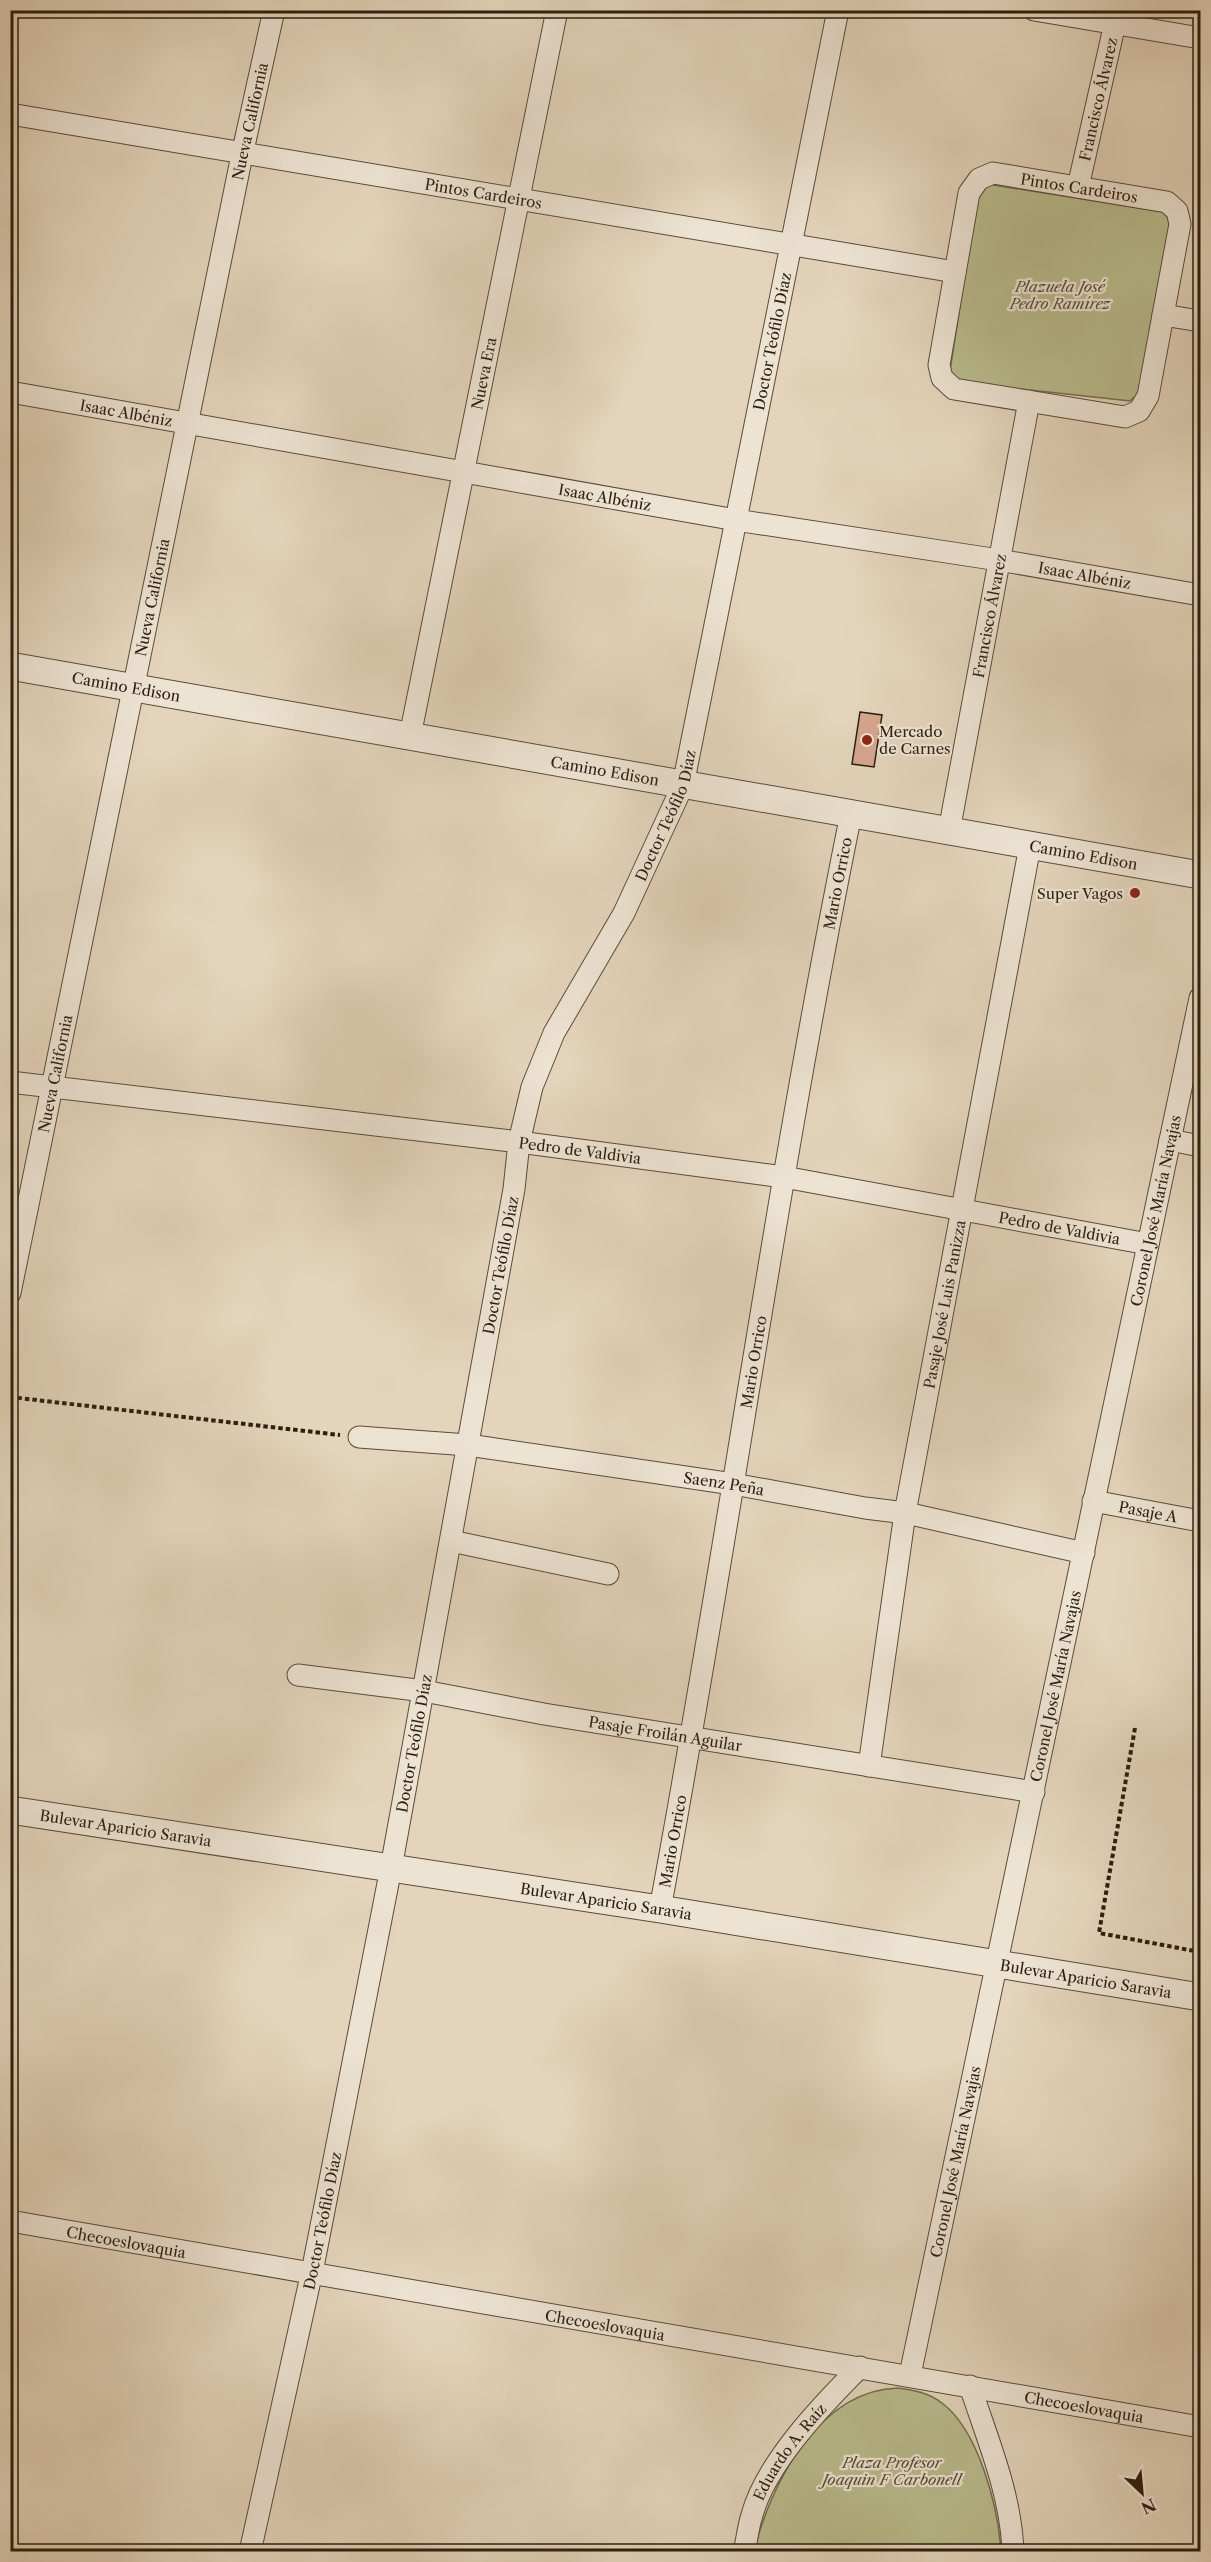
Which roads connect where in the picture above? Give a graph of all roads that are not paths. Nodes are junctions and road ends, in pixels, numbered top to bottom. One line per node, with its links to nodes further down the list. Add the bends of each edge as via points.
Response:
1 (274, 10): 8 (street, Nueva California)
2 (557, 10): 10 (street, Nueva Era)
3 (838, 10): 11 (street, Doctor Teófilo Díaz)
4 (1034, 10): 5 (street)
5 (1116, 17): 6 (street); 9 (street, Francisco Álvarez)
6 (1200, 38)
7 (10, 114): 8 (street, Pintos Cardeiros)
8 (242, 154): 10 (street, Pintos Cardeiros); 17 (street, Nueva California)
9 (1078, 187): 12 (street, Pintos Cardeiros, via 993,173 979,179 969,193); 13 (street, Pintos Cardeiros, via 1167,202 1177,211 1180,224)
10 (519, 198): 11 (street, Pintos Cardeiros); 18 (street, Nueva Era)
11 (791, 244): 12 (street, Pintos Cardeiros); 19 (street, Doctor Teófilo Díaz)
12 (956, 272): 16 (street, via 939,365 942,378 954,389)
13 (1163, 315): 14 (street); 16 (street, via 1148,396 1139,411 1125,417)
14 (1200, 321)
15 (10, 392): 17 (street, Isaac Albéniz)
16 (1029, 401): 20 (street, Francisco Álvarez)
17 (189, 423): 18 (street, Isaac Albéniz); 23 (street, Nueva California)
18 (464, 471): 19 (street, Isaac Albéniz); 24 (street, Nueva Era)
19 (736, 520): 20 (street, Isaac Albéniz); 25 (street, Doctor Teófilo Díaz)
20 (999, 560): 21 (street, Isaac Albéniz); 27 (street, Francisco Álvarez)
21 (1200, 595)
22 (10, 666): 23 (street, Camino Edison)
23 (135, 688): 24 (street, Camino Edison); 32 (street, Nueva California)
24 (410, 736): 25 (street, Camino Edison)
25 (683, 784): 26 (street, Camino Edison); 34 (street, Doctor Teófilo Díaz, via 624,913 554,1033 532,1087)
26 (850, 814): 27 (street, Camino Edison); 36 (street, Mario Orrico)
27 (949, 831): 28 (street, Camino Edison)
28 (1030, 846): 29 (street, Camino Edison); 37 (street, Pasaje José Luis Panizza)
29 (1200, 875)
30 (1200, 998): 33 (street, Coronel José María Navajas)
31 (10, 1082): 32 (street, Pedro de Valdivia)
32 (53, 1088): 34 (street, Pedro de Valdivia); 39 (street, Nueva California)
33 (1170, 1140): 35 (street); 38 (street, Coronel José María Navajas)
34 (519, 1142): 36 (street, Pedro de Valdivia); 41 (street, Doctor Teófilo Díaz)
35 (1200, 1146)
36 (784, 1177): 37 (street, Pedro de Valdivia); 42 (street, Mario Orrico)
37 (960, 1211): 38 (street, Pedro de Valdivia); 44 (street, Pasaje José Luis Panizza)
38 (1148, 1244): 43 (street, Coronel José María Navajas)
39 (10, 1293)
40 (359, 1437): 41 (street, Saenz Peña)
41 (468, 1445): 42 (street, Saenz Peña); 46 (street, Doctor Teófilo Díaz)
42 (733, 1484): 44 (street, Saenz Peña); 51 (street, Mario Orrico)
43 (1093, 1501): 45 (street, Pasaje A); 47 (street, Coronel José María Navajas)
44 (906, 1513): 47 (street, Saenz Peña); 52 (street, Pasaje José Luis Panizza)
45 (1200, 1521)
46 (451, 1541): 48 (street); 50 (street, Doctor Teófilo Díaz)
47 (1084, 1553): 53 (street, Coronel José María Navajas)
48 (608, 1574)
49 (298, 1675): 50 (street, Pasaje Froilán Aguilar)
50 (424, 1691): 51 (street, Pasaje Froilán Aguilar); 55 (street, Doctor Teófilo Díaz)
51 (692, 1737): 52 (street, Pasaje Froilán Aguilar); 56 (street, Mario Orrico)
52 (869, 1766): 53 (street, Pasaje Froilán Aguilar)
53 (1034, 1792): 57 (street, Coronel José María Navajas)
54 (10, 1810): 55 (street, Bulevar Aparicio Saravia)
55 (391, 1868): 56 (street, Bulevar Aparicio Saravia); 60 (street, Doctor Teófilo Díaz)
56 (660, 1909): 57 (street, Bulevar Aparicio Saravia)
57 (995, 1963): 58 (street, Bulevar Aparicio Saravia); 62 (street, Coronel José María Navajas)
58 (1200, 1997)
59 (10, 2221): 60 (street, Checoeslovaquia)
60 (310, 2276): 61 (street, Checoeslovaquia); 65 (street, Doctor Teófilo Díaz)
61 (860, 2367): 62 (street, Checoeslovaquia); 66 (street, Eduardo A. Raíz, via 821,2405 777,2463 752,2513)
62 (910, 2375): 63 (street, Checoeslovaquia)
63 (970, 2386): 64 (street, Checoeslovaquia); 67 (street, via 1004,2485)
64 (1200, 2427)
65 (250, 2552)
66 (744, 2552)
67 (1013, 2552)

